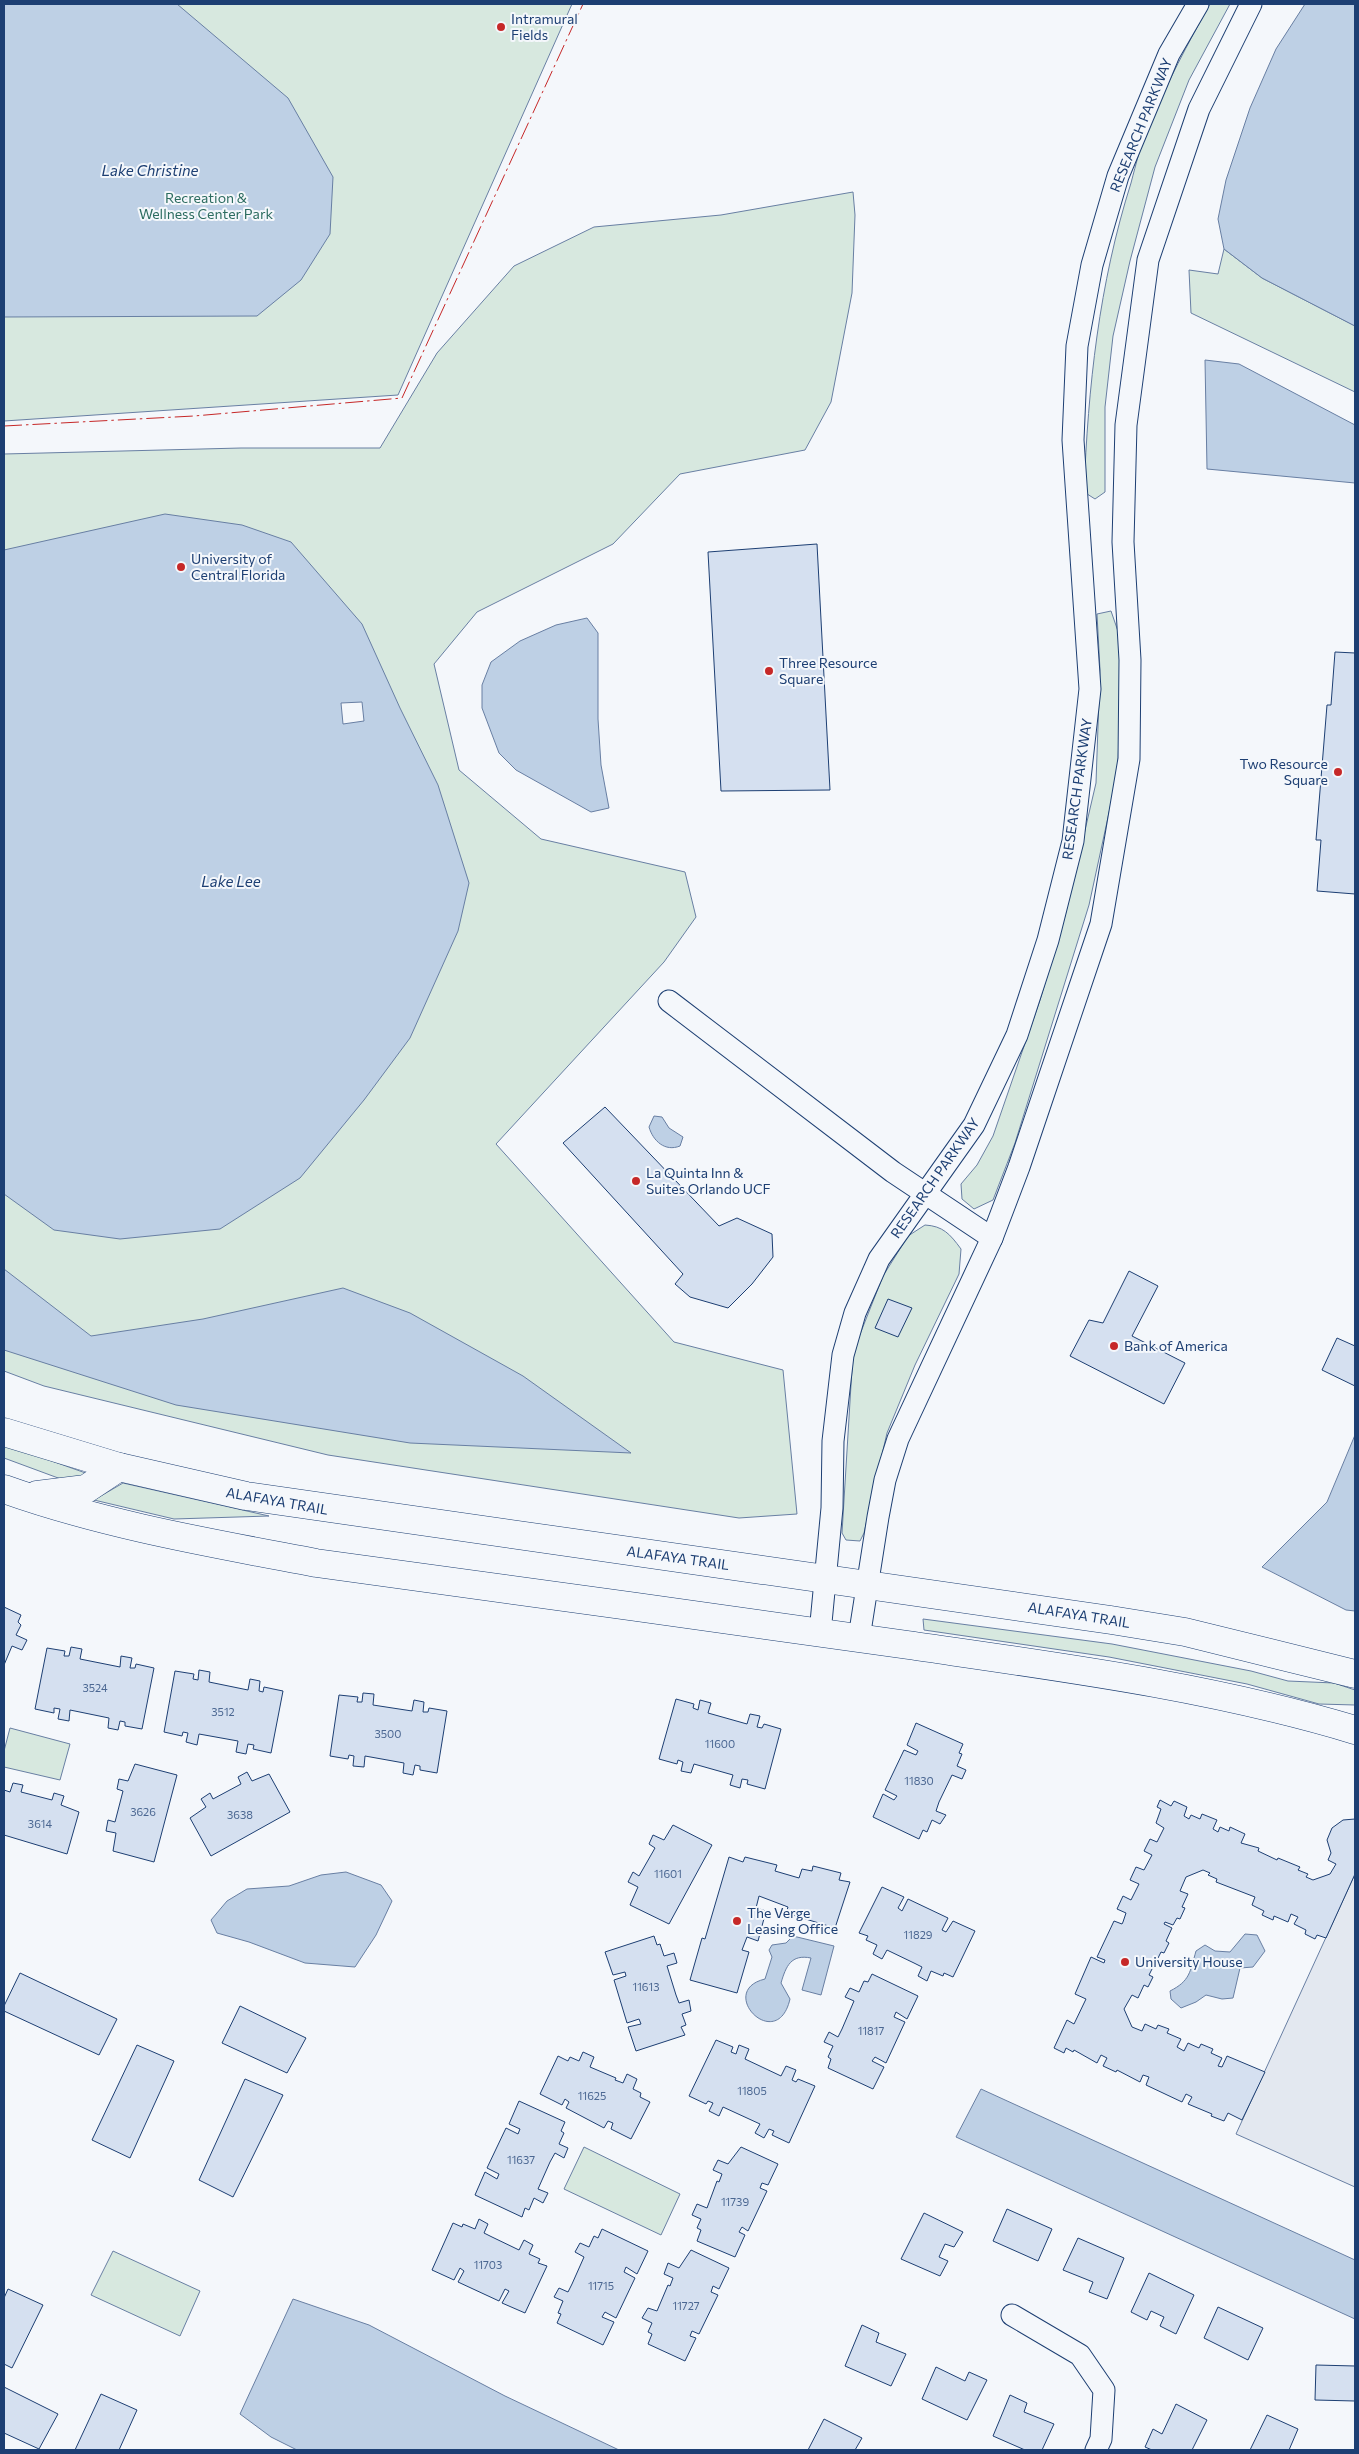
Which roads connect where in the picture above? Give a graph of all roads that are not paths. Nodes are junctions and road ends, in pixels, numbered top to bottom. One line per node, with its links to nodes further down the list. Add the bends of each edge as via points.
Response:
1 (1198, 4): 4 (street, RESEARCH PARKWAY, via 1169,54 1118,176 1092,265 1077,346 1073,440 1090,689 1073,840 1048,940 1016,1035 974,1125)
2 (1251, 4): 5 (street, via 1199,109 1148,260 1126,425 1123,542 1130,660 1129,759 1100,924)
3 (669, 1002): 4 (street)
4 (924, 1194): 5 (street); 9 (street, RESEARCH PARKWAY, via 879,1259 855,1313 843,1355 833,1441 832,1508)
5 (992, 1238): 10 (street, via 898,1440 885,1480)
6 (4, 1432): 7 (main road, ALAFAYA TRAIL)
7 (119, 1467): 8 (main road, via 86,1489); 9 (main road, ALAFAYA TRAIL, via 237,1494 332,1510)
8 (13, 1493): 11 (main road, via 166,1535 316,1563)
9 (825, 1579): 10 (main road, ALAFAYA TRAIL); 11 (street, RESEARCH PARKWAY)
10 (868, 1584): 12 (street); 13 (main road, ALAFAYA TRAIL, via 1185,1632)
11 (820, 1633): 12 (main road)
12 (859, 1638): 14 (main road, via 1173,1685 1293,1712)
13 (1355, 1674)
14 (1355, 1730)
15 (1012, 2315): 16 (street, via 1080,2355 1104,2390 1102,2439)
16 (1096, 2450)

